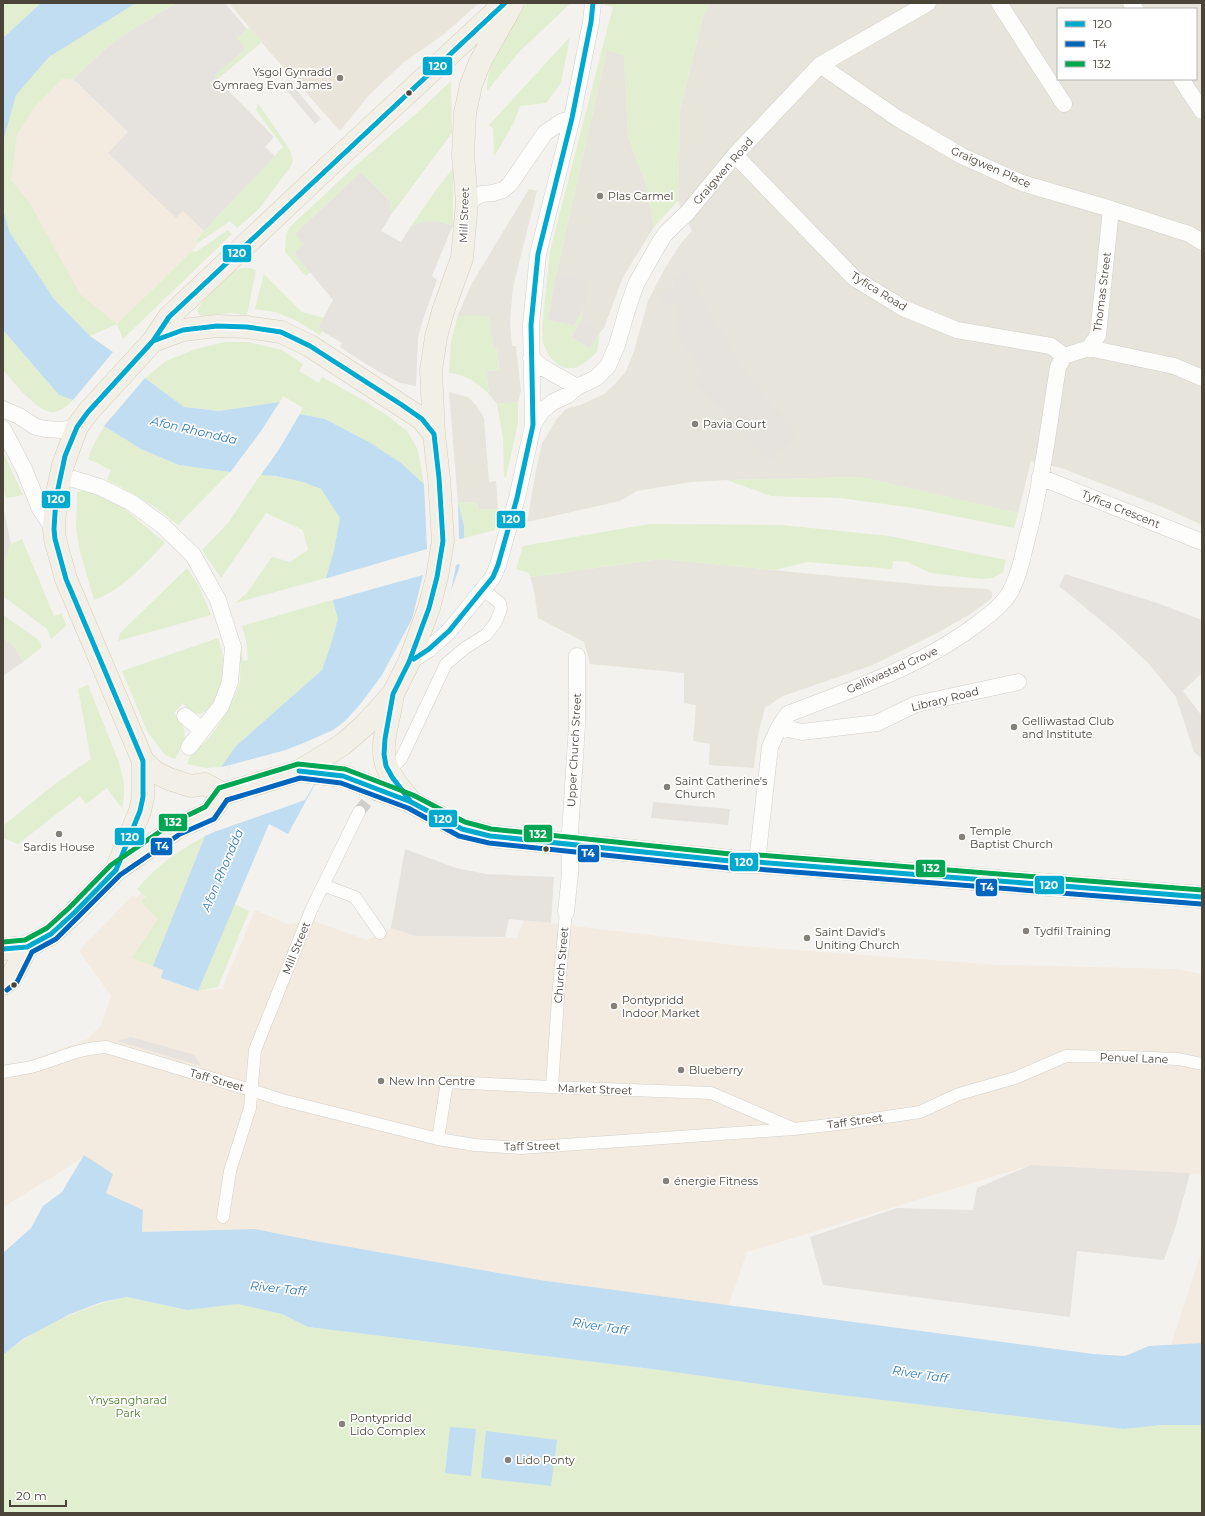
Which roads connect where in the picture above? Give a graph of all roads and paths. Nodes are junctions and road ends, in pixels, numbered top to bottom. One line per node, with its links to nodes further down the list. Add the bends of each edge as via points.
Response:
1 (505, 3): 16 (main road, via 169,317)
2 (513, 3): 13 (main road, Mill Street, via 470,85 465,113 463,155)
3 (593, 3): 11 (street)
4 (928, 3): 6 (street, Graigwen Road)
5 (999, 3): 9 (street)
6 (911, 7): 7 (street, Graigwen Road)
7 (820, 65): 12 (street, Graigwen Road); 14 (street, Graigwen Place, via 897,118 962,156 1022,183)
8 (1182, 80): 10 (street)
9 (1064, 104)
10 (1202, 111)
11 (572, 118): 13 (street, via 545,133 510,184 503,190 493,194 482,194); 19 (street, via 538,254)
12 (735, 155): 18 (street, Tyfica Road, via 854,278 904,308 957,330 1051,346); 21 (street, Graigwen Road, via 687,213 666,233 636,284 608,366 596,378)
13 (467, 202): 26 (main road, Mill Street, via 462,258 436,337 432,379)
14 (1111, 209): 15 (street, Graigwen Place, via 1189,234); 17 (street, Thomas Street, via 1098,335)
15 (1202, 242)
16 (153, 341): 23 (main road); 26 (main road, via 183,330 217,326 281,332 310,346 402,405 422,419)
17 (1089, 348): 18 (street); 20 (street, via 1174,366)
18 (1064, 356): 28 (street, Gelliwastad Grove, via 1058,366)
19 (531, 358): 21 (street); 24 (street)
20 (1202, 378)
21 (577, 386): 24 (street, Graigwen Road, via 568,395 546,408)
22 (3, 409): 23 (street, via 36,427 46,429 61,430)
23 (83, 420): 27 (main road, via 65,456)
24 (533, 425): 31 (street, via 498,565)
25 (3, 429): 29 (street, via 24,469 40,509)
26 (434, 434): 33 (main road, Mill Street, via 443,541 429,608)
27 (60, 474): 29 (main road); 38 (street, via 100,487 132,503 162,525 193,555 209,582 218,600 233,647 230,682 221,706)
28 (1040, 477): 30 (street, Tyfica Crescent); 37 (street, Gelliwastad Grove, via 1018,576 1009,595 997,609 929,655 788,714)
29 (54, 529): 40 (main road, via 66,579)
30 (1202, 542)
31 (483, 590): 33 (street, via 449,631); 41 (street, via 500,603 501,609 496,622 486,635 446,664 401,759)
32 (577, 656): 46 (street, Upper Church Street, via 577,724)
33 (409, 662): 35 (main road, Mill Street)
34 (1018, 682): 37 (street, Library Road, via 916,704 877,723 802,732)
35 (391, 704): 42 (main road, via 344,743); 44 (main road, via 385,739 386,766)
36 (185, 716): 38 (street)
37 (779, 727): 47 (street, Gelliwastad Grove, via 770,747)
38 (202, 730): 39 (street)
39 (188, 747)
40 (143, 761): 43 (main road, via 155,772 169,779 191,786 204,784); 48 (main road, via 143,797 140,811)
41 (396, 764)
42 (299, 771): 43 (main road); 44 (main road, via 343,776)
43 (223, 794): 48 (main road, via 210,812 177,828)
44 (411, 802): 46 (main road, via 462,829 490,836)
45 (359, 812): 49 (street, Mill Street)
46 (570, 844): 47 (main road); 51 (street, Church Street)
47 (757, 862): 50 (main road)
48 (116, 870): 53 (main road, via 63,924)
49 (323, 885): 52 (street, via 356,897); 60 (street, Mill Street, via 255,1050)
50 (1202, 897)
51 (566, 912): 59 (street, Church Street)
52 (380, 933)
53 (27, 947): 54 (main road); 55 (main road, via 11,978)
54 (3, 949)
55 (3, 984)
56 (1066, 1056): 57 (street, Penuel Lane, via 1178,1060); 61 (street, Taff Street, via 1015,1078 959,1094 920,1112)
57 (1202, 1064)
58 (3, 1072): 60 (street, Taff Street, via 31,1067 84,1049 106,1047)
59 (552, 1087): 61 (street, Market Street, via 711,1093); 62 (street, Market Street, via 447,1082)
60 (252, 1090): 62 (street, Taff Street, via 282,1100); 63 (street, Mill Street, via 250,1108 230,1171)
61 (794, 1129): 62 (street, Taff Street, via 521,1148)
62 (438, 1139)
63 (223, 1217)

